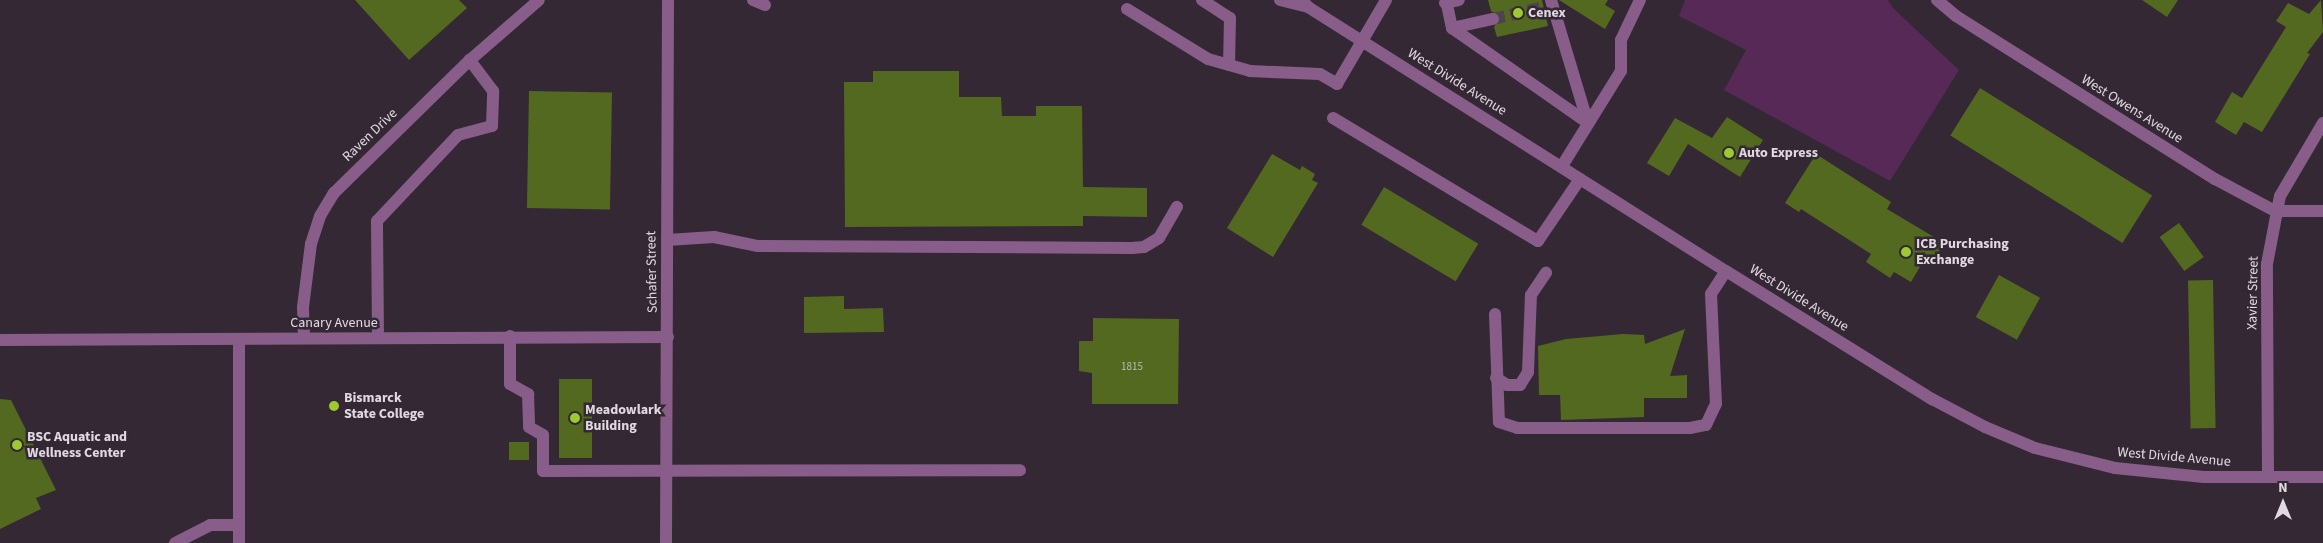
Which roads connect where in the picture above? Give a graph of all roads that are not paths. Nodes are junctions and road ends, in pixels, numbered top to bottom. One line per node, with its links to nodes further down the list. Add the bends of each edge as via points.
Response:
1 (539, 0): 16 (street, Raven Drive)
2 (668, 0): 26 (street, Schafer Street)
3 (1202, 0): 17 (street, via 1230,18)
4 (1280, 0): 10 (street, West Divide Avenue)
5 (1386, 0): 15 (street)
6 (1459, 0): 9 (street)
7 (1640, 0): 19 (street, via 1621,40 1621,72)
8 (1936, 0): 24 (street, West Owens Avenue, via 1956,16 2215,179)
9 (1446, 2): 14 (street)
10 (1305, 4): 15 (street, West Divide Avenue)
11 (1549, 4): 19 (street)
12 (1127, 9): 17 (street, via 1208,59)
13 (1493, 19): 14 (street)
14 (1452, 28): 19 (street)
15 (1363, 40): 17 (street, via 1337,84 1320,74 1250,71); 21 (street, West Divide Avenue)
16 (470, 60): 32 (street, Raven Drive, via 334,193 320,216 311,244 303,307); 33 (street, via 493,91 492,126 458,135 378,221)
17 (1229, 65)
18 (1333, 118): 22 (street, via 1538,241)
19 (1588, 122): 21 (street)
20 (2323, 123): 24 (street, Xavier Street, via 2286,182)
21 (1562, 166): 22 (street, West Divide Avenue)
22 (1580, 179): 27 (street, West Divide Avenue)
23 (1176, 207): 26 (street, via 1159,238 1144,247 1132,248 758,246 714,237)
24 (2275, 211): 25 (street, West Owens Avenue); 39 (street, Xavier Street, via 2267,264)
25 (2323, 211)
26 (667, 240): 31 (street, Schafer Street)
27 (1726, 271): 36 (street, via 1711,294 1716,404 1706,425 1690,428 1517,428 1499,422); 39 (street, West Divide Avenue, via 1932,399 2011,439 2115,468 2176,475)
28 (1546, 273): 36 (street, via 1531,295 1528,372 1520,385 1507,385)
29 (1495, 314): 36 (street)
30 (510, 336): 31 (street, Canary Avenue); 33 (street, Canary Avenue); 38 (street, via 510,384 528,394 529,427 543,435 544,471)
31 (668, 336): 38 (street, Schafer Street)
32 (304, 337): 33 (street, Canary Avenue); 34 (street, Canary Avenue)
33 (378, 338)
34 (238, 339): 35 (street, Canary Avenue); 41 (street)
35 (0, 340)
36 (1496, 378)
37 (1020, 470): 38 (street)
38 (667, 473): 44 (street, Schafer Street)
39 (2268, 477): 40 (street, West Divide Avenue)
40 (2323, 477)
41 (239, 526): 42 (street, via 210,526); 43 (street)
42 (175, 543)
43 (239, 543)
44 (666, 543)

